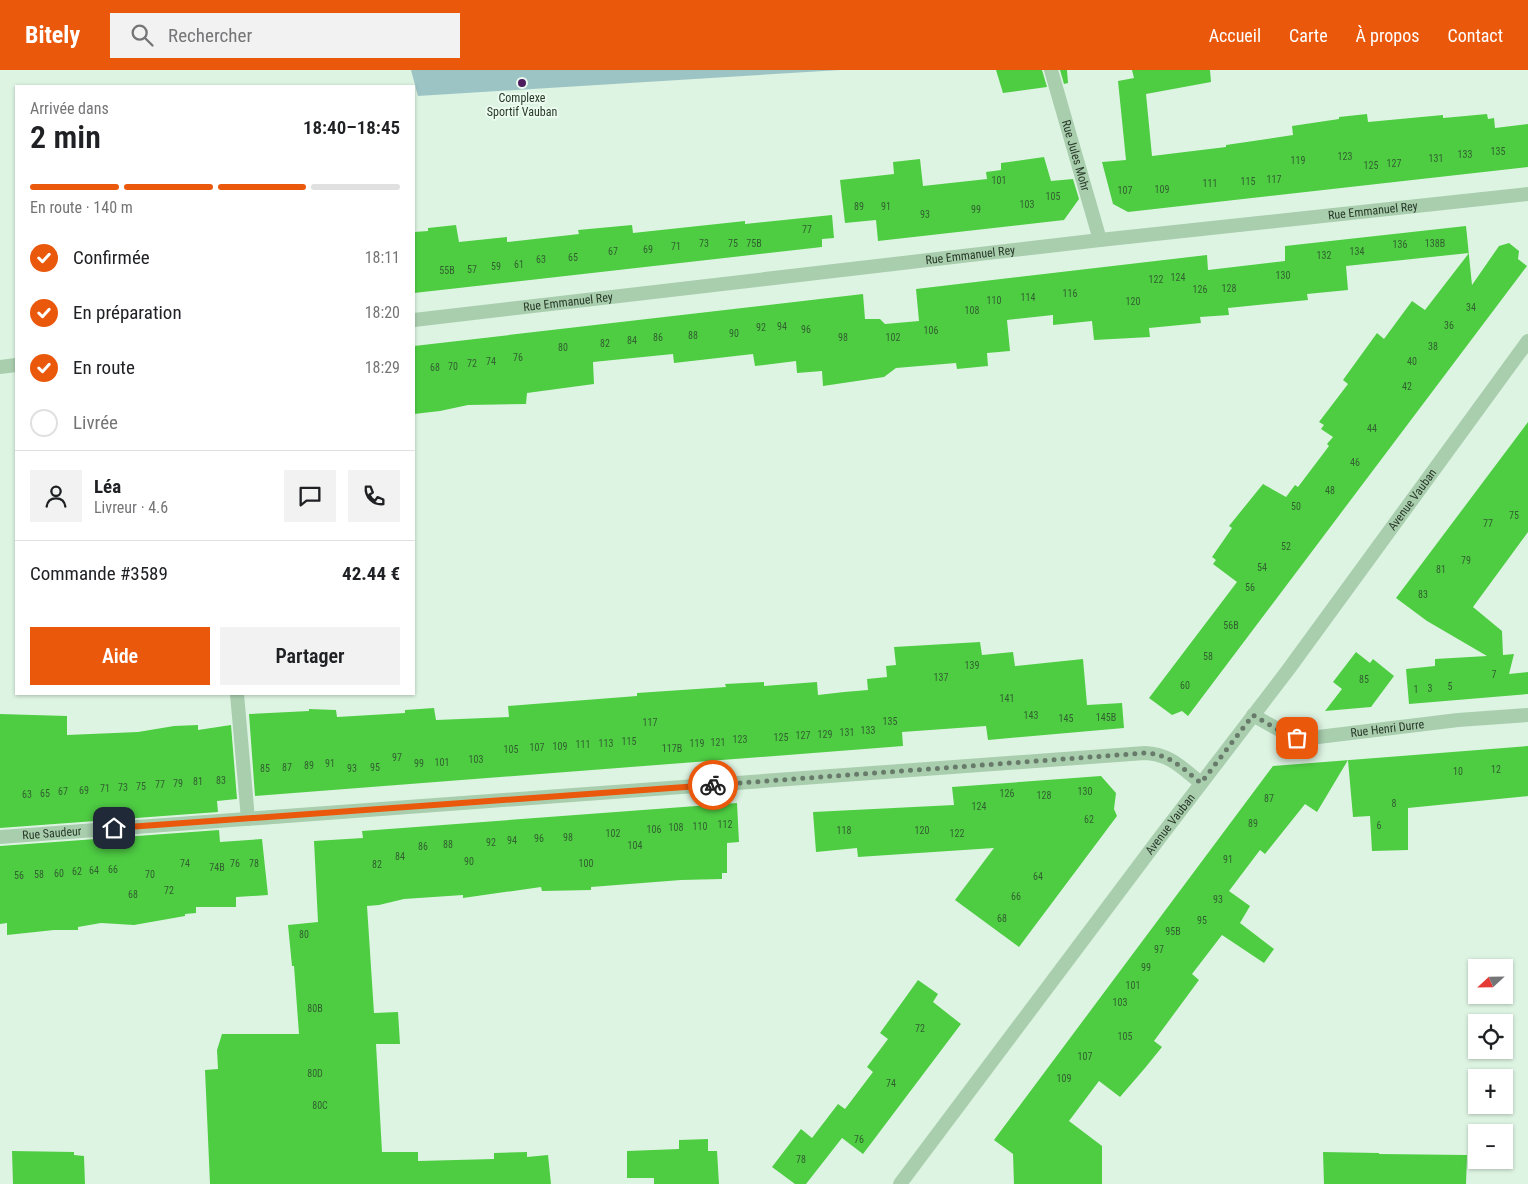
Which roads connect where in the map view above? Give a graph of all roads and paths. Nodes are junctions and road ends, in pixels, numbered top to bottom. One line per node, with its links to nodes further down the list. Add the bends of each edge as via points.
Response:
1 (1051, 70): 3 (street, Rue Jules Mohr)
2 (1528, 194): 3 (street, Rue Emmanuel Rey)
3 (1100, 240): 4 (street, Rue Emmanuel Rey)
4 (415, 320)
5 (1528, 341): 9 (street, Avenue Vauban)
6 (15, 365): 7 (street)
7 (0, 367)
8 (237, 695): 12 (street)
9 (1253, 715): 10 (street, Rue Henri Durre, via 1285,734 1310,738); 11 (street, Avenue Vauban)
10 (1528, 715)
11 (1201, 783): 12 (street, Rue Saudeur, via 1168,757 1145,753); 14 (street, Avenue Vauban)
12 (248, 819): 13 (street, Rue Saudeur)
13 (0, 837)
14 (900, 1184)

